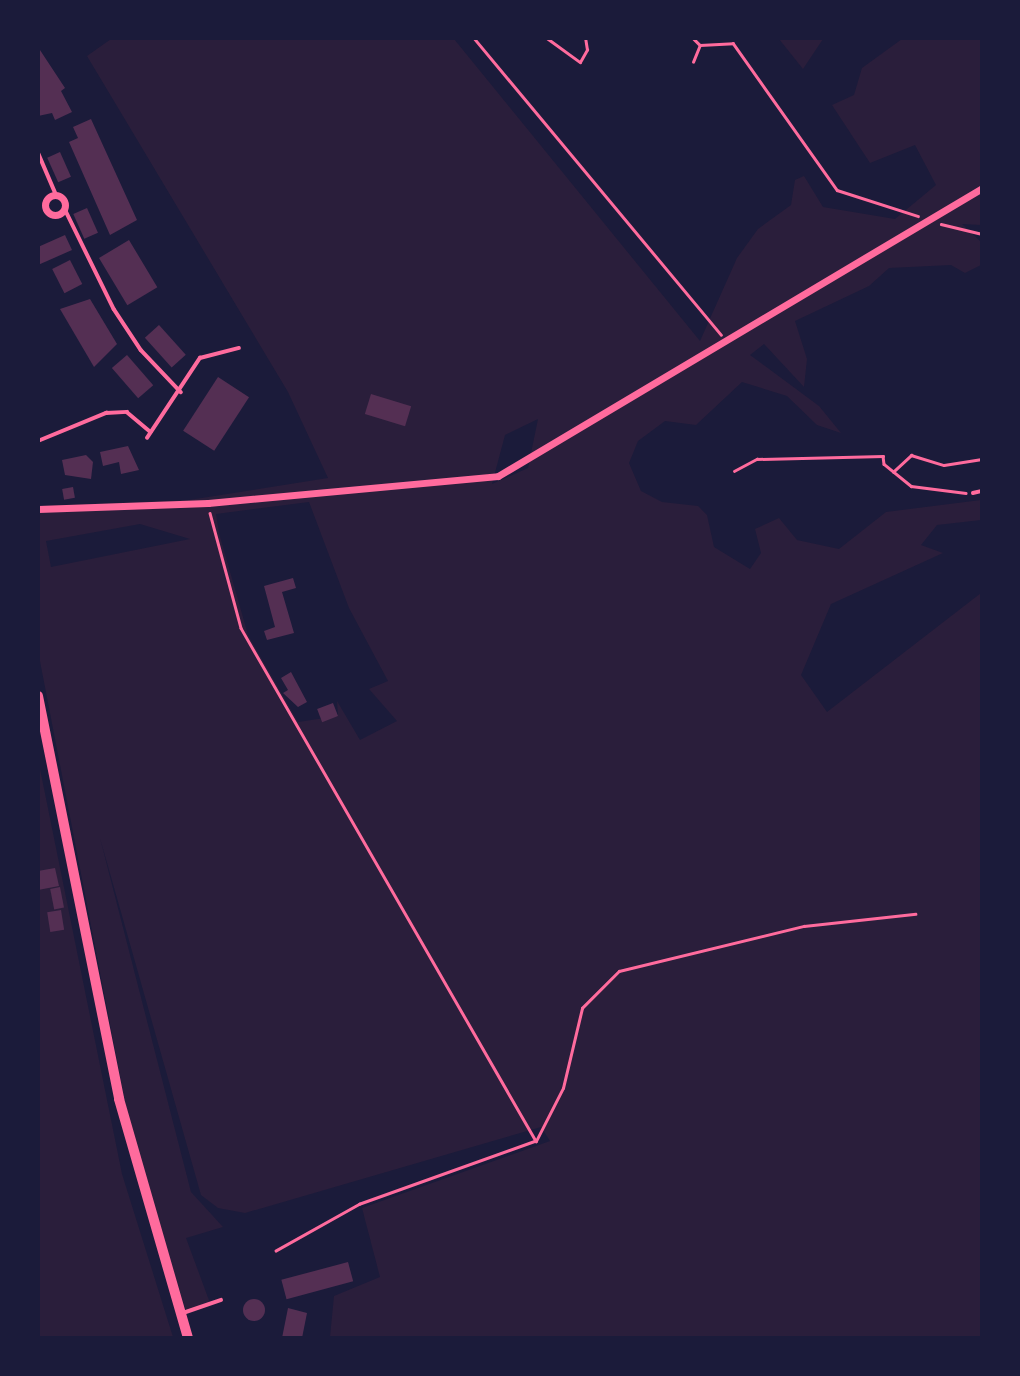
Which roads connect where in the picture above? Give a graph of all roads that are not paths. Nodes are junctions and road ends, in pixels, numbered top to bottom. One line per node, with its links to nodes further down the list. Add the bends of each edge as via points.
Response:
1 (38, 152): 3 (lane)
2 (982, 188): 13 (street, via 498,476 208,503)
3 (56, 194): 4 (street); 5 (street)
4 (42, 209): 5 (street, via 55,215)
5 (65, 209): 7 (lane, via 114,309 141,350)
6 (239, 348): 7 (lane, via 200,358)
7 (181, 392): 8 (lane)
8 (151, 432): 9 (lane); 10 (lane, via 127,412 106,413)
9 (147, 438)
10 (38, 441)
11 (982, 491): 12 (lane)
12 (973, 493)
13 (38, 509)
14 (38, 696): 16 (main road, via 119,1099)
15 (221, 1300): 16 (lane)
16 (181, 1313): 17 (main road)
17 (188, 1338)

